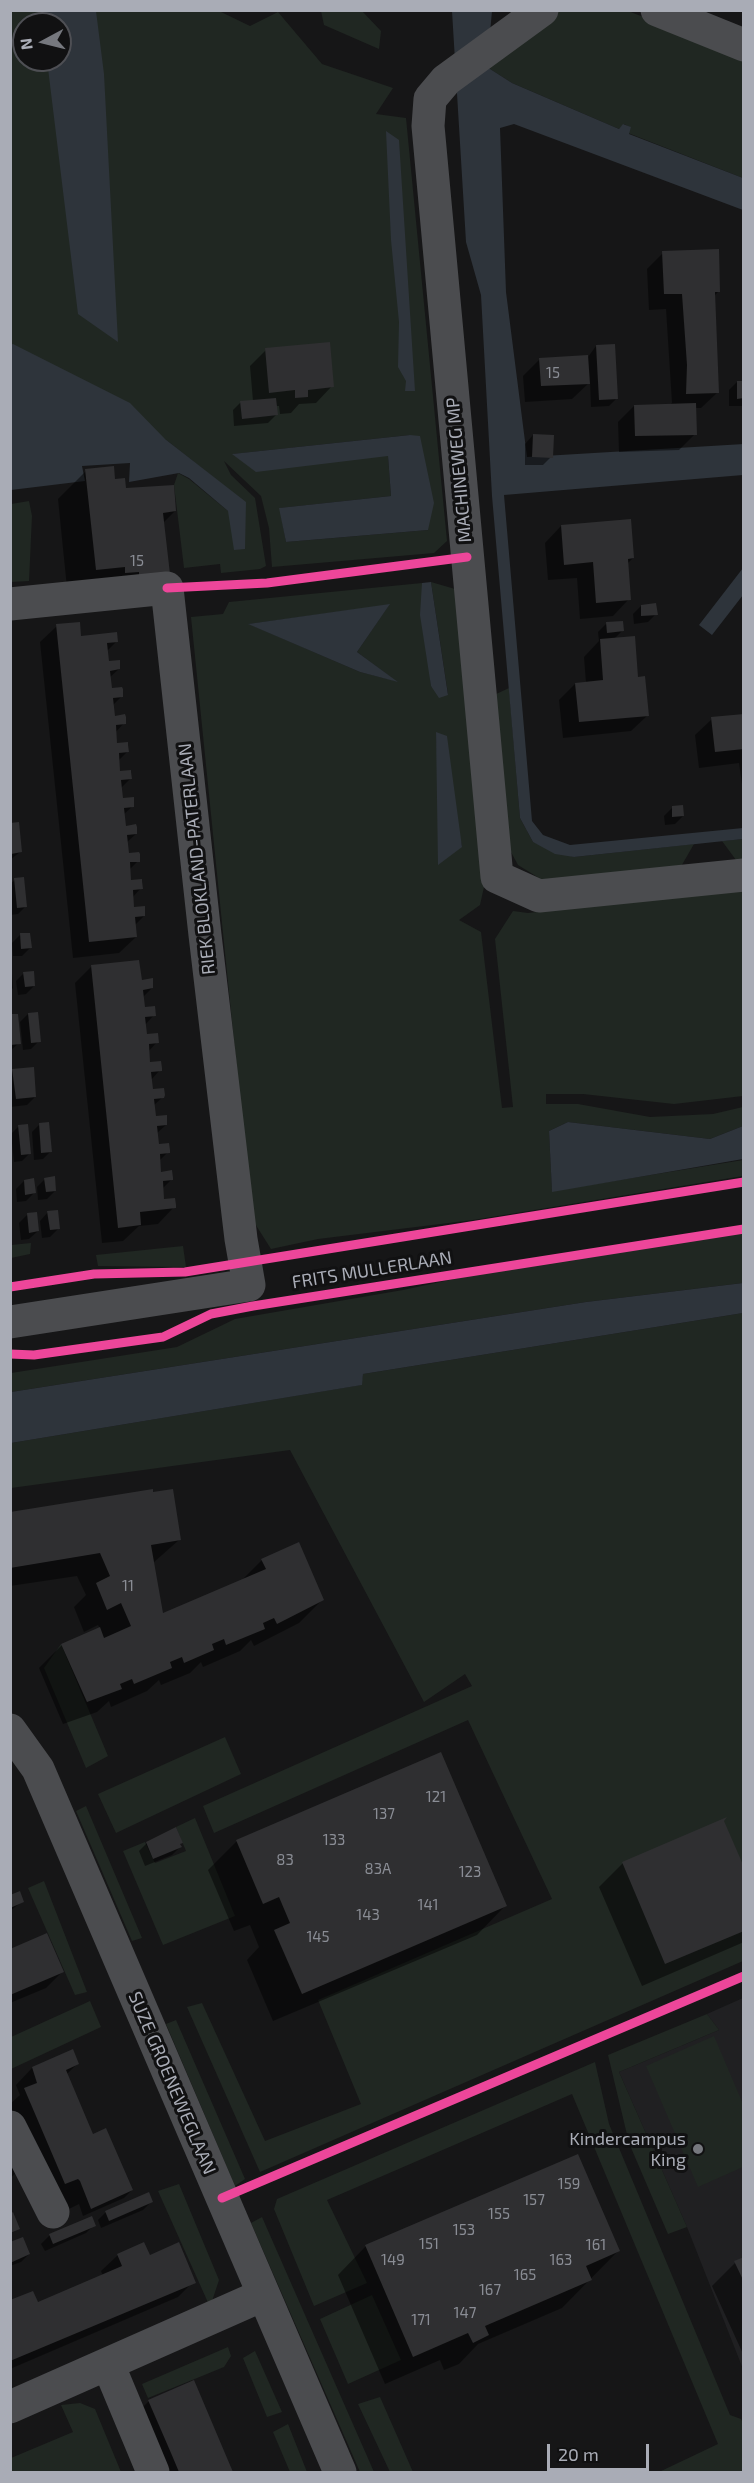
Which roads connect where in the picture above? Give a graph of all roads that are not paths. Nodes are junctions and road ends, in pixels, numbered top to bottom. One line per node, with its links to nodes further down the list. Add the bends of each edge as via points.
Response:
1 (542, 10): 5 (street, MACHINEWEG MP, via 446,80 430,99 428,126 497,877 539,896)
2 (657, 10): 3 (street)
3 (744, 45)
4 (10, 604): 6 (street, RIEK BLOKLAND-PATERLAAN, via 167,588 206,947 249,1285)
5 (744, 875)
6 (10, 1322)
7 (10, 1730): 10 (street, SUZE GROENEWEGLAAN, via 38,1769)
8 (10, 2127): 9 (street)
9 (53, 2212)
10 (263, 2295): 11 (street); 14 (street, SUZE GROENEWEGLAAN)
11 (108, 2364): 12 (street); 13 (street)
12 (10, 2408)
13 (153, 2472)
14 (340, 2472)

